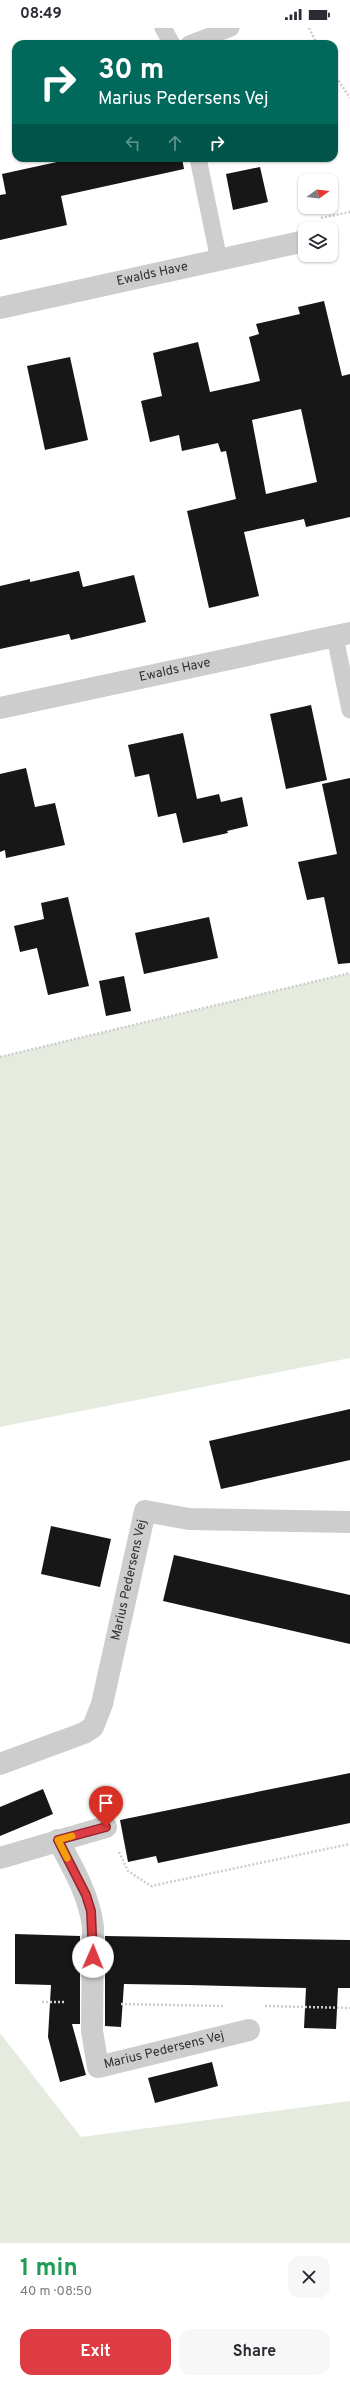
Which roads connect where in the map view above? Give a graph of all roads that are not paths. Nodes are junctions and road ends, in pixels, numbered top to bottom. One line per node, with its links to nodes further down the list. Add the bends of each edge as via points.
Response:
1 (163, 28): 3 (lane)
2 (231, 28): 4 (lane)
3 (170, 40)
4 (200, 40)
5 (199, 162): 7 (lane)
6 (298, 243): 7 (street, Ewalds Have)
7 (219, 260): 8 (street, Ewalds Have)
8 (0, 308)
9 (342, 635): 10 (street, Ewalds Have); 11 (lane)
10 (0, 708)
11 (350, 710)
12 (350, 1522): 13 (street, Marius Pedersens Vej, via 189,1519 146,1511 102,1704 92,1727 74,1739)
13 (0, 1764)
14 (106, 1827): 15 (street)
15 (58, 1840): 16 (street); 17 (street, Marius Pedersens Vej, via 86,1895 91,1911 92,2031 98,2068)
16 (0, 1858)
17 (249, 2030)

